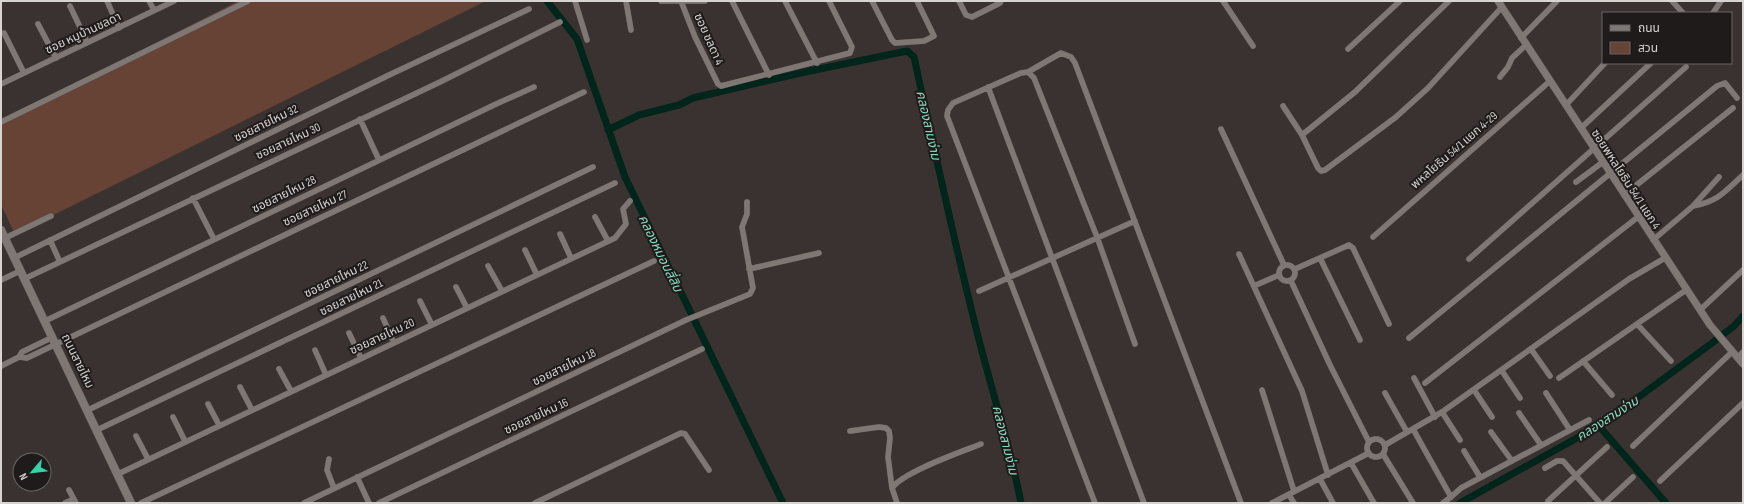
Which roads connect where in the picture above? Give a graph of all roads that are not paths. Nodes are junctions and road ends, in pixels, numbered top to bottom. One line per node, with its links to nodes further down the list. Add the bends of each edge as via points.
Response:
1 (107, 1): 31 (street)
2 (149, 1): 26 (street)
3 (174, 1): 26 (street, ซอย หมูบ้านชลดา)
4 (248, 1): 59 (street)
5 (575, 1): 35 (street)
6 (626, 1): 32 (street)
7 (661, 1): 22 (street)
8 (705, 1): 22 (street)
9 (732, 1): 47 (street)
10 (785, 1): 41 (street)
11 (828, 1): 41 (street, via 852,47 850,53)
12 (872, 1): 13 (street, via 895,43 933,38 934,34)
13 (917, 1)
14 (959, 1): 15 (street, via 969,17)
15 (1001, 1)
16 (1223, 1): 38 (street)
17 (1400, 1): 39 (street)
18 (1449, 1): 62 (street, via 1355,92)
19 (1557, 1): 34 (street)
20 (1672, 1): 27 (street)
21 (1721, 1): 28 (street)
22 (681, 2): 47 (street, ซอย ชลดา 4, via 695,37 720,86)
23 (1500, 4): 34 (street, ซอยพหลโยธิน 54/1 แยก 4); 62 (street, via 1428,88 1407,108 1325,170 1321,171 1318,168)
24 (70, 6): 36 (street)
25 (529, 9): 86 (street, ซอยสายไหม 32)
26 (154, 10): 31 (street, ซอย หมูบ้านชลดา)
27 (1683, 12)
28 (1714, 12)
29 (560, 22): 58 (street, ซอยสายไหม 30)
30 (38, 24): 40 (street)
31 (119, 28): 36 (street, ซอย หมูบ้านชลดา)
32 (631, 30)
33 (4, 33): 46 (street)
34 (1521, 38): 37 (street, ซอยพหลโยธิน 54/1 แยก 4)
35 (587, 40)
36 (88, 42): 40 (street, ซอย หมูบ้านชลดา)
37 (1526, 45): 48 (street, via 1512,58); 49 (street, ซอยพหลโยธิน 54/1 แยก 4)
38 (1253, 46)
39 (1348, 49)
40 (56, 58): 46 (street, ซอย หมูบ้านชลดา)
41 (816, 63): 47 (street)
42 (1605, 64): 55 (street)
43 (1650, 64): 60 (street)
44 (1686, 67): 63 (street)
45 (1028, 72): 52 (street); 80 (street, via 1061,53 1071,57); 83 (street, via 1034,78)
46 (24, 73): 50 (street, ซอย หมูบ้านชลดา)
47 (769, 75)
48 (1500, 77)
49 (1550, 81): 55 (street, ซอยพหลโยธิน 54/1 แยก 4); 84 (street, พหลโยธิน 54/1 แยก 4-29)
50 (1, 84)
51 (534, 87): 64 (street, ซอยสายไหม 28)
52 (988, 87): 93 (street); 109 (street, via 953,103 947,116)
53 (584, 92): 128 (street, ซอยสายไหม 27)
54 (1737, 98): 67 (street, via 1727,84 1721,83)
55 (1566, 105): 60 (street, ซอยพหลโยธิน 54/1 แยก 4)
56 (1283, 106): 62 (street)
57 (1733, 108): 72 (street)
58 (360, 119): 64 (street); 73 (street, ซอยสายไหม 30)
59 (1, 122)
60 (1581, 128): 63 (street, ซอยพหลโยธิน 54/1 แยก 4)
61 (1221, 129): 101 (street)
62 (1302, 135)
63 (1594, 148): 65 (street, ซอยพหลโยธิน 54/1 แยก 4); 98 (street)
64 (379, 160): 87 (street, ซอยสายไหม 28)
65 (1603, 162): 67 (street, ซอยพหลโยธิน 54/1 แยก 4); 70 (street)
66 (593, 167): 159 (street, ซอยสายไหม 22)
67 (1610, 174): 72 (street, ซอยพหลโยธิน 54/1 แยก 4); 127 (street)
68 (1743, 175): 76 (street, via 1710,203)
69 (1720, 177): 76 (street)
70 (1576, 182)
71 (615, 183): 169 (street, ซอยสายไหม 21)
72 (1624, 195): 79 (street, ซอยพหลโยธิน 54/1 แยก 4)
73 (193, 198): 87 (street); 100 (street, ซอยสายไหม 30)
74 (630, 201): 89 (street, ซอยสายไหม 20, via 623,208 626,224 618,236)
75 (746, 202): 103 (street, ซอยสายไหม 18, via 747,214 742,224)
76 (1693, 206): 88 (street)
77 (51, 216): 85 (street)
78 (595, 217): 89 (street)
79 (1638, 217): 88 (street, ซอยพหลโยธิน 54/1 แยก 4); 148 (street)
80 (1134, 222): 83 (street); 217 (street)
81 (1, 230): 85 (main road, ถนนสายไหม)
82 (560, 234): 95 (street)
83 (1096, 237): 93 (street); 131 (street)
84 (1373, 237)
85 (5, 238): 94 (main road, ถนนสายไหม)
86 (50, 240): 94 (street, ซอยสายไหม 32); 100 (street)
87 (214, 240): 122 (street, ซอยสายไหม 28)
88 (1653, 240): 97 (street, ซอยพหลโยธิน 54/1 แยก 4)
89 (608, 241): 95 (street, ซอยสายไหม 20)
90 (525, 250): 107 (street)
91 (819, 253): 103 (street)
92 (1239, 254): 113 (street)
93 (1052, 257): 109 (street); 216 (street)
94 (14, 258): 106 (main road, ถนนสายไหม)
95 (572, 258): 107 (street, ซอยสายไหม 20)
96 (1320, 258): 104 (street); 123 (street, via 1349,245 1353,248); 129 (street)
97 (1665, 258): 115 (street, ซอยพหลโยธิน 54/1 แยก 4); 132 (street, via 1629,279)
98 (1469, 259)
99 (654, 261): 209 (street)
100 (60, 262): 111 (street, ซอยสายไหม 30)
101 (1284, 265): 104 (street, via 1289,265); 108 (street, via 1279,269)
102 (488, 266): 116 (street)
103 (749, 269): 195 (street, ซอยสายไหม 18, via 753,288 751,293 686,320)
104 (1295, 270): 112 (street, via 1296,275)
105 (1743, 270): 120 (street)
106 (20, 271): 110 (street); 111 (main road, ถนนสายไหม)
107 (537, 275): 116 (street, ซอยสายไหม 20)
108 (1279, 275): 112 (street, via 1285,281); 113 (street)
109 (1009, 277): 117 (street); 215 (street)
110 (1, 280)
111 (24, 280): 122 (main road, ถนนสายไหม)
112 (1291, 281): 177 (street)
113 (1254, 286): 193 (street, via 1302,391)
114 (456, 287): 119 (street)
115 (1686, 290): 120 (street, ซอยพหลโยธิน 54/1 แยก 4); 124 (street)
116 (502, 291): 119 (street, ซอยสายไหม 20)
117 (979, 291)
118 (420, 301): 125 (street)
119 (467, 308): 125 (street, ซอยสายไหม 20)
120 (1700, 310): 136 (street, ซอยพหลโยธิน 54/1 แยก 4)
121 (383, 318): 130 (street)
122 (45, 322): 128 (main road, ถนนสายไหม)
123 (1389, 324)
124 (1637, 324): 138 (street); 139 (street)
125 (432, 325): 130 (street, ซอยสายไหม 20)
126 (349, 333): 137 (street)
127 (1409, 338)
128 (54, 340): 141 (street, ซอยสายไหม 27, via 27,358 19,357); 159 (main road, ถนนสายไหม)
129 (1360, 340)
130 (394, 343): 137 (street, ซอยสายไหม 20)
131 (1135, 344)
132 (1531, 349): 143 (street); 145 (street)
133 (315, 350): 144 (street)
134 (702, 350): 212 (street, ซอยสายไหม 16)
135 (1743, 352): 136 (street)
136 (1735, 355): 140 (street, ซอยพหลโยธิน 54/1 แยก 4); 181 (street)
137 (361, 358): 144 (street, ซอยสายไหม 20)
138 (1671, 360)
139 (1583, 361): 147 (street); 155 (street)
140 (1743, 364)
141 (1, 366)
142 (279, 369): 152 (street)
143 (1502, 370): 151 (street); 156 (street)
144 (326, 375): 152 (street, ซอยสายไหม 20)
145 (1550, 376)
146 (1414, 378): 164 (street)
147 (1558, 378)
148 (1425, 383)
149 (240, 387): 160 (street)
150 (1262, 390): 203 (street)
151 (1474, 390): 161 (street); 165 (street)
152 (291, 392): 160 (street, ซอยสายไหม 20)
153 (1546, 393): 170 (street)
154 (1386, 394): 172 (street)
155 (1612, 395)
156 (1520, 398)
157 (208, 404): 167 (street)
158 (1743, 404): 199 (street)
159 (88, 410): 169 (main road, ถนนสายไหม)
160 (252, 410): 167 (street, ซอยสายไหม 20)
161 (1442, 412): 164 (street); 175 (street)
162 (1519, 413): 180 (street)
163 (173, 417): 176 (street)
164 (1435, 417): 168 (street)
165 (1492, 417)
166 (1589, 420): 170 (street)
167 (219, 425): 176 (street, ซอยสายไหม 20)
168 (1413, 429): 172 (street); 204 (street)
169 (98, 430): 192 (main road, ถนนสายไหม)
170 (1570, 430): 180 (street)
171 (850, 431): 201 (street, via 879,427 889,431 888,457)
172 (1407, 432): 179 (street)
173 (1491, 432): 189 (street)
174 (136, 436): 186 (street)
175 (1460, 440)
176 (185, 441): 186 (street, ซอยสายไหม 20)
177 (1369, 442): 179 (street, via 1378,439); 184 (street)
178 (981, 444): 201 (street, via 926,467 896,483)
179 (1385, 445): 185 (street)
180 (1541, 446): 189 (street)
181 (1633, 446)
182 (1607, 447): 194 (street)
183 (1464, 450): 196 (street)
184 (1369, 453): 185 (street, via 1375,457); 188 (street)
185 (1383, 454): 222 (street)
186 (148, 459): 192 (street, ซอยสายไหม 20)
187 (329, 459): 200 (street, via 326,470)
188 (1351, 462): 193 (street); 221 (street)
189 (1512, 462): 196 (street)
190 (1545, 468): 194 (street, via 1560,460)
191 (709, 470): 213 (street, via 685,434 681,433)
192 (118, 474): 208 (main road, ถนนสายไหม)
193 (1328, 475): 198 (street)
194 (1576, 476): 206 (street); 224 (street)
195 (358, 477): 200 (street, ซอยสายไหม 18); 211 (street)
196 (1480, 477): 204 (street)
197 (1633, 477): 225 (street)
198 (1320, 479): 203 (street); 220 (street)
199 (1660, 481)
200 (334, 488): 210 (street, ซอยสายไหม 18)
201 (892, 488): 214 (street)
202 (69, 490): 205 (street)
203 (1292, 493): 218 (street); 219 (street)
204 (1451, 497): 223 (street)
205 (75, 501): 207 (street)
206 (1548, 501)
207 (65, 503)
208 (131, 503)
209 (141, 503)
210 (304, 503)
211 (369, 503)
212 (379, 503)
213 (535, 503)
214 (897, 503)
215 (1095, 503)
216 (1144, 503)
217 (1241, 503)
218 (1272, 503)
219 (1294, 503)
220 (1333, 503)
221 (1374, 503)
222 (1413, 503)
223 (1443, 503)
224 (1600, 503)
225 (1605, 503)

